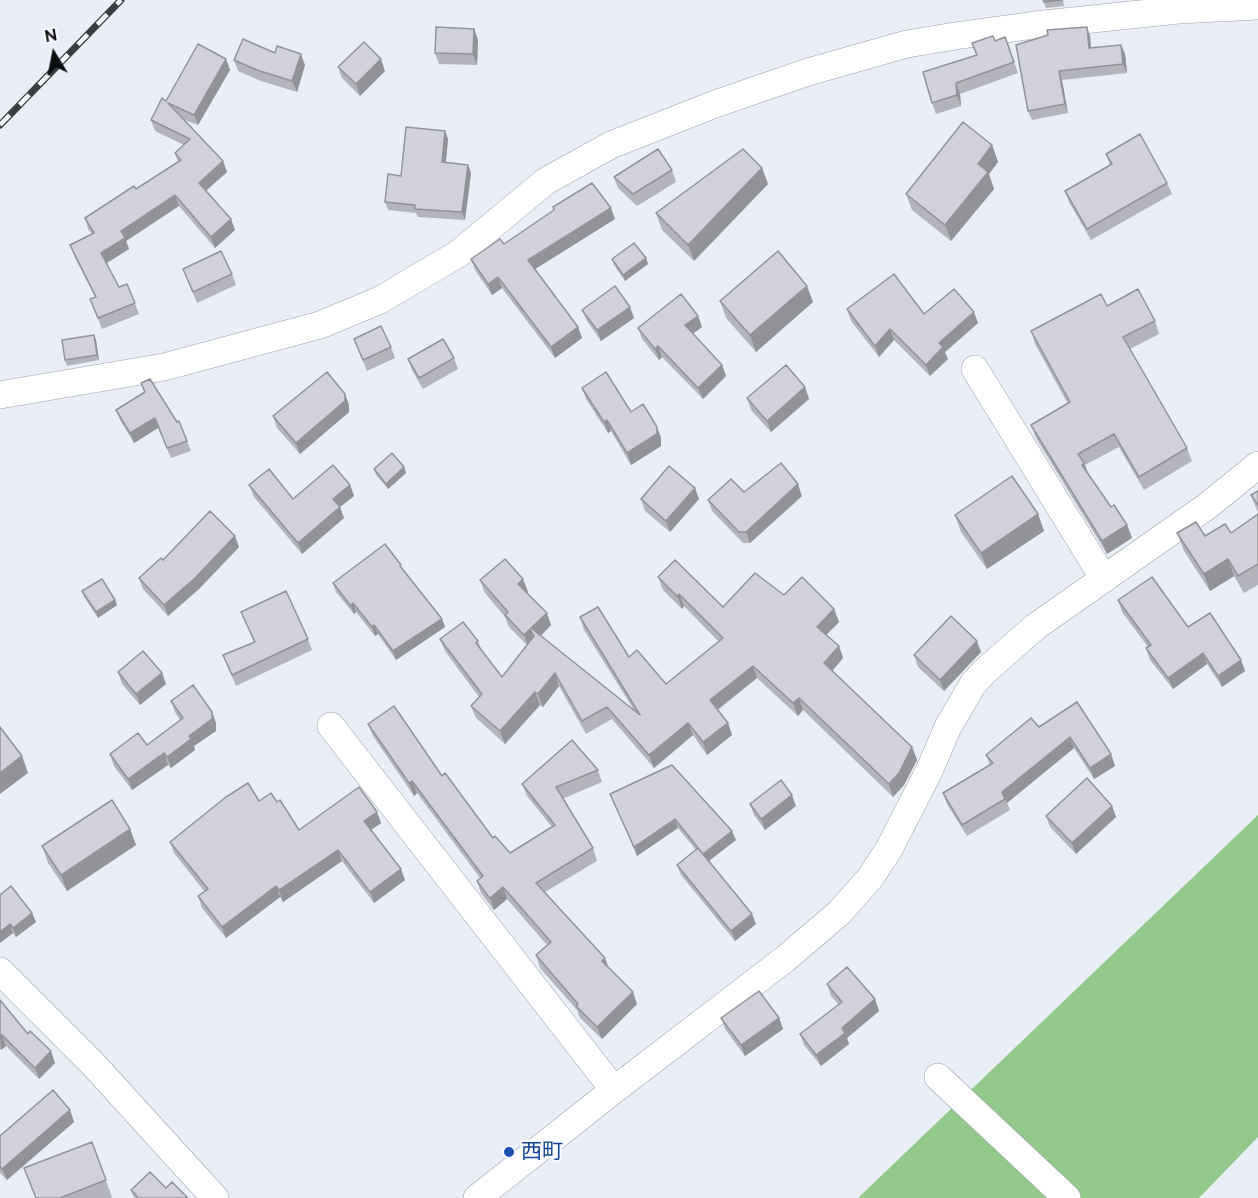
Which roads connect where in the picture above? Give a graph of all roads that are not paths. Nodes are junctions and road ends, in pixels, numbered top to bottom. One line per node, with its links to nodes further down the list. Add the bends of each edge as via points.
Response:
1 (1258, 6): 2 (street)
2 (1033, 12): 4 (street, via 777,83 611,145 546,181 458,254 380,300 320,325 165,367)
3 (975, 369): 6 (street)
4 (0, 395)
5 (1258, 465): 6 (street)
6 (1104, 579): 10 (street, via 1035,627 973,684 948,727 890,849 856,896 814,936)
7 (331, 726): 10 (street)
8 (0, 971): 11 (street, via 93,1064)
9 (938, 1077): 13 (street)
10 (614, 1090): 12 (street)
11 (215, 1198)
12 (477, 1198)
13 (1067, 1198)

